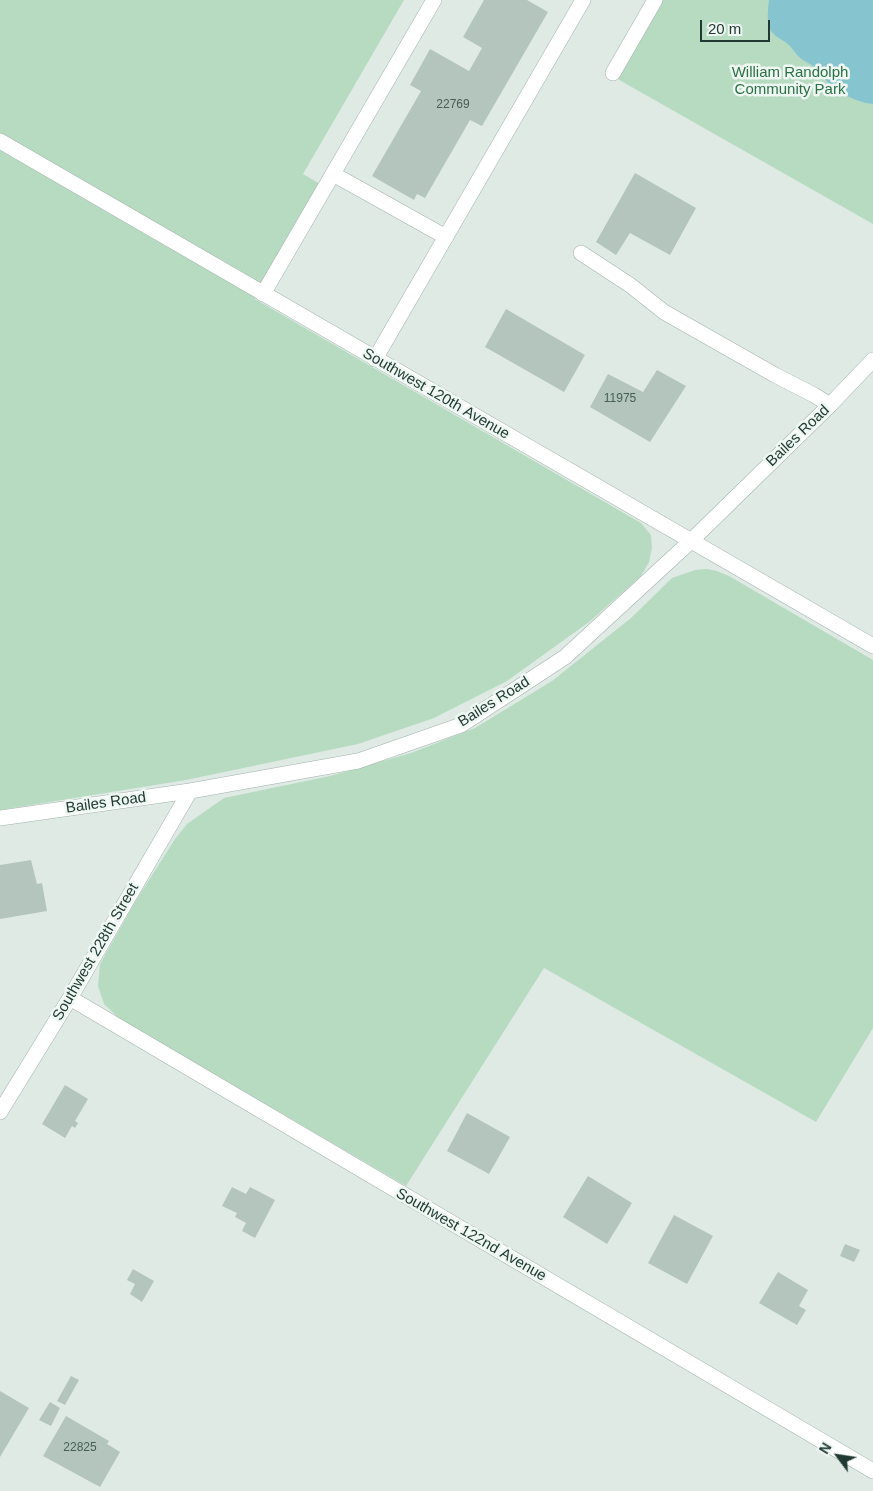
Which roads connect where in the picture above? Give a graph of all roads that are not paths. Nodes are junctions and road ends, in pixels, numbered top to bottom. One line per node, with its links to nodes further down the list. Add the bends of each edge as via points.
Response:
1 (434, 0): 6 (street)
2 (583, 0): 7 (street)
3 (655, 0): 4 (street)
4 (613, 73)
5 (0, 141): 9 (street, Southwest 120th Avenue)
6 (333, 174): 7 (street); 9 (street)
7 (446, 237): 10 (street)
8 (581, 253): 12 (street, via 664,312)
9 (263, 294): 10 (street, Southwest 120th Avenue)
10 (375, 359): 13 (street, Southwest 120th Avenue)
11 (872, 364): 12 (street, Bailes Road)
12 (830, 405): 13 (street, Bailes Road)
13 (692, 540): 14 (street, Southwest 120th Avenue); 15 (street, Bailes Road, via 565,657 462,724 358,761)
14 (873, 646)
15 (190, 791): 16 (street, Bailes Road); 17 (street, Southwest 228th Street)
16 (0, 818)
17 (70, 998): 18 (street, Southwest 228th Street); 19 (street, Southwest 122nd Avenue)
18 (0, 1112)
19 (873, 1471)

